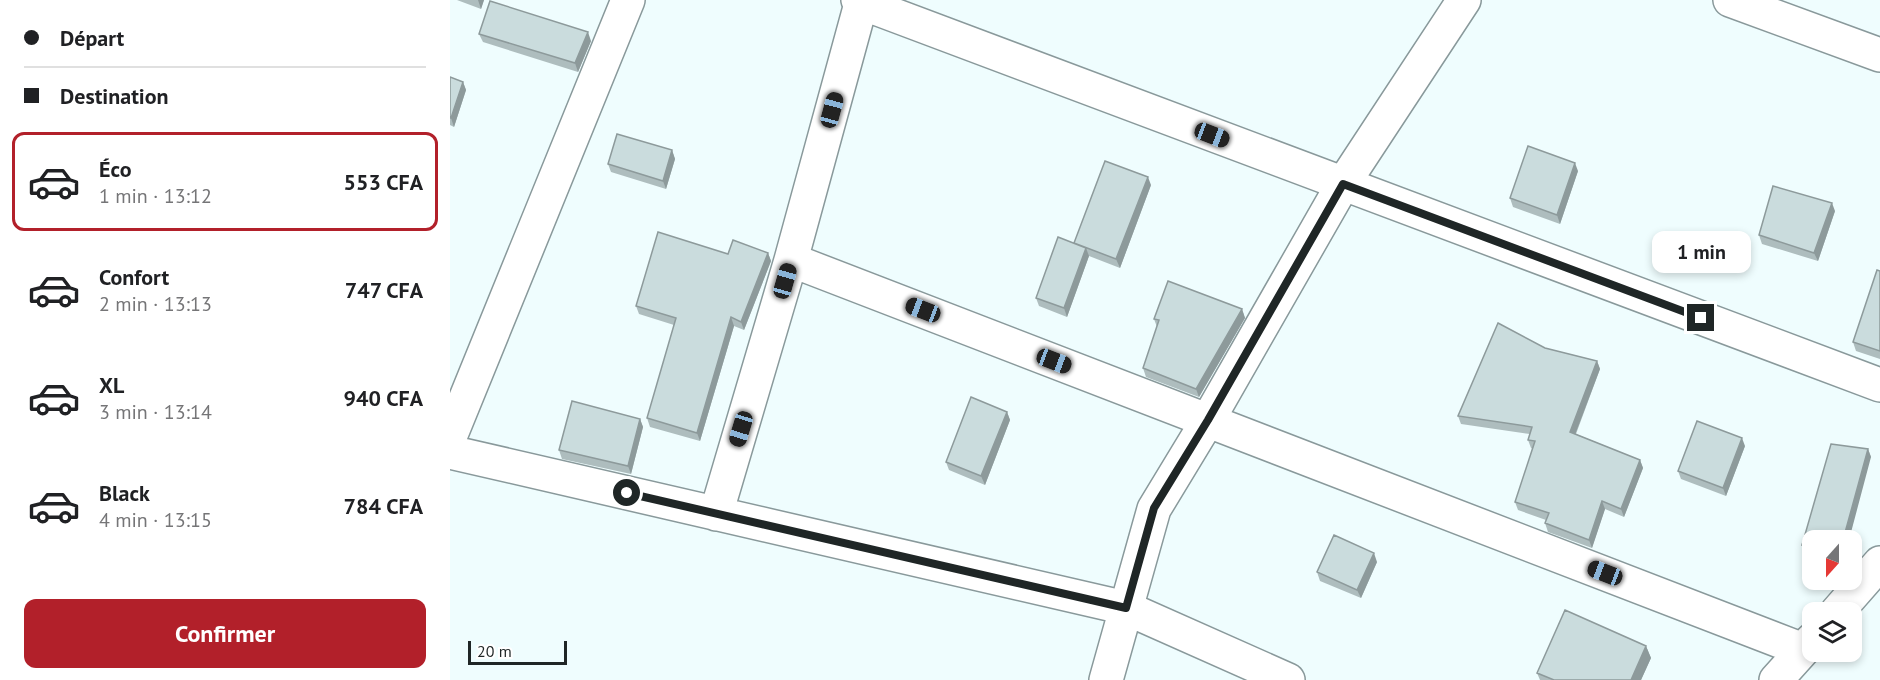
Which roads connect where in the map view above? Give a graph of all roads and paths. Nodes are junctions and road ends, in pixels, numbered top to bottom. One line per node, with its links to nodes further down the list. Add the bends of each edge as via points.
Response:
1 (628, 0): 10 (street)
2 (1464, 0): 6 (street)
3 (860, 1): 6 (street); 7 (street)
4 (1738, 1): 5 (street)
5 (1880, 55)
6 (1343, 184): 8 (street); 9 (street)
7 (791, 260): 9 (street); 12 (street)
8 (1880, 385)
9 (1208, 420): 15 (street, via 1154,508); 16 (street)
10 (450, 436)
11 (450, 452): 12 (street)
12 (716, 514): 15 (street)
13 (1880, 563): 14 (street)
14 (1846, 602)
15 (1126, 608): 18 (street); 19 (street)
16 (1802, 643)
17 (1802, 652): 20 (street)
18 (1106, 680)
19 (1288, 680)
20 (1776, 680)

